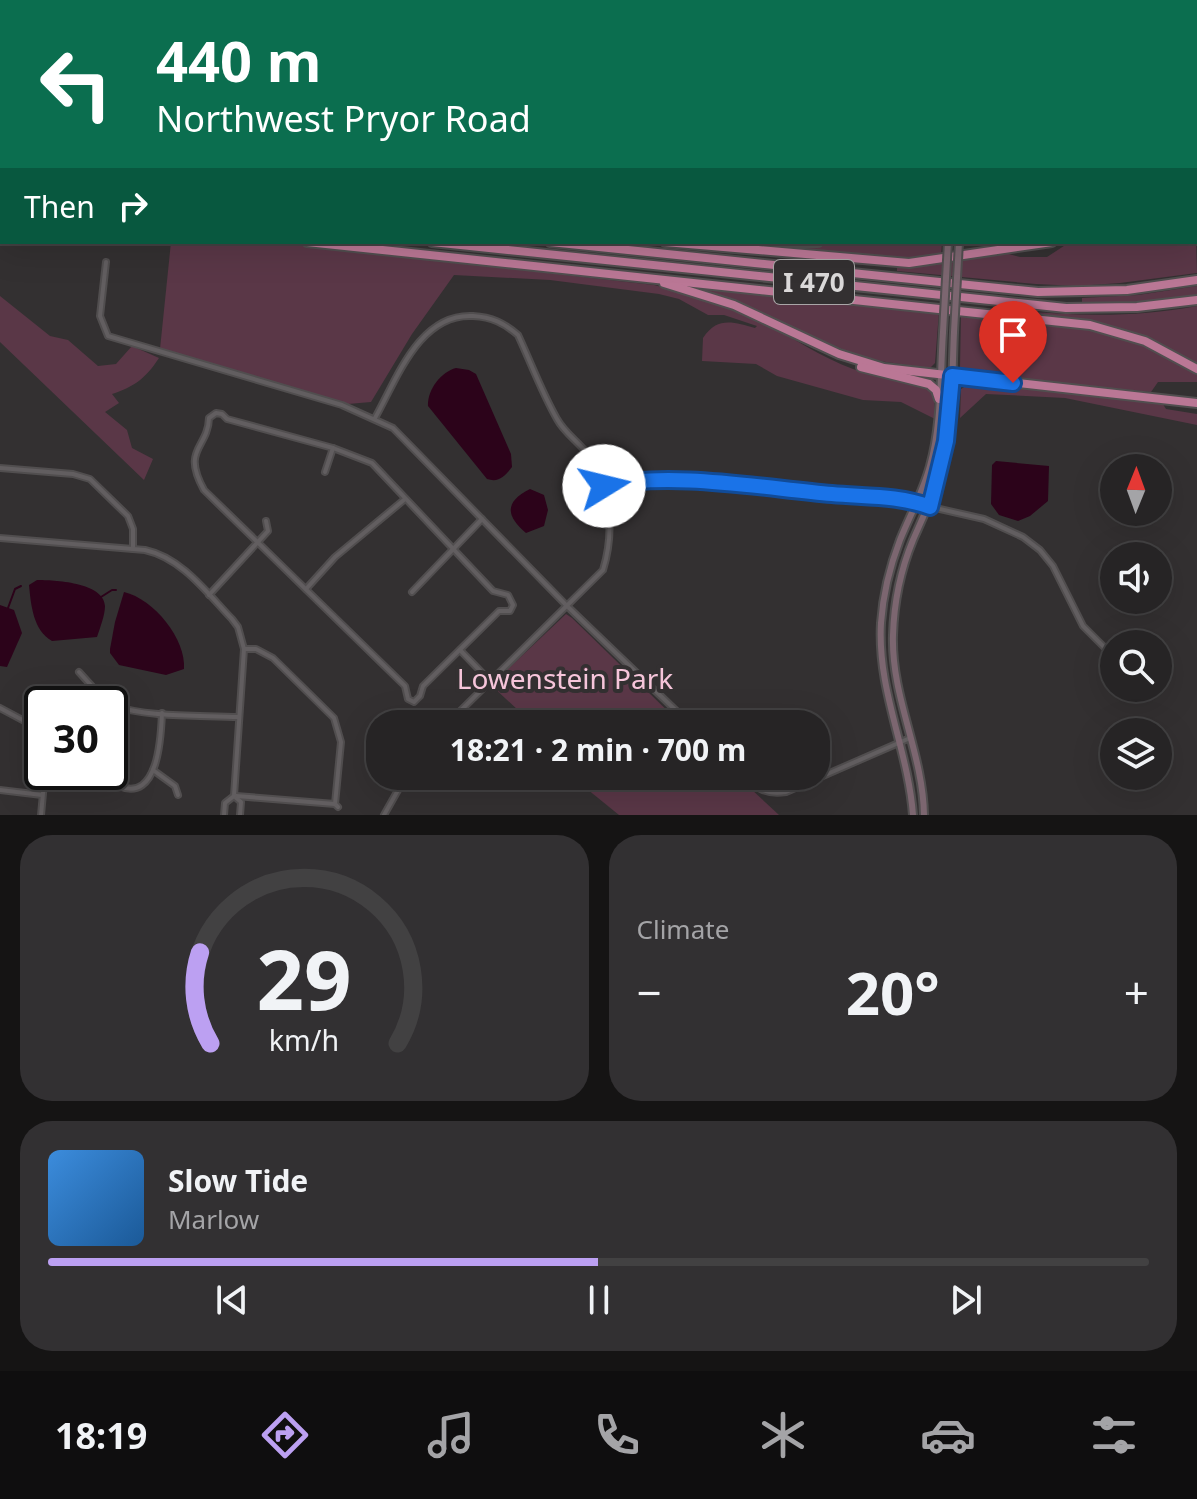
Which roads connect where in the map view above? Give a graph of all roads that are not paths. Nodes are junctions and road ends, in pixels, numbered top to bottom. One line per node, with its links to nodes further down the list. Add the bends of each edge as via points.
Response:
1 (326, 244): 9 (highway)
2 (451, 244): 11 (highway, I 470, via 1066,308)
3 (570, 244): 10 (highway, I 470, via 1038,292 1127,290)
4 (688, 244): 7 (highway, via 909,263)
5 (948, 244): 14 (main road, bridge)
6 (959, 244): 15 (main road, bridge)
7 (1038, 244)
8 (106, 262): 18 (street, via 100,316 108,336)
9 (644, 277): 12 (highway, via 734,305); 13 (highway, via 1090,325 1145,341)
10 (1197, 280)
11 (1197, 300)
12 (811, 341): 14 (highway, via 868,364); 16 (highway, via 872,371 929,384)
13 (1197, 369)
14 (940, 375): 15 (highway); 16 (main road)
15 (952, 376): 17 (highway); 25 (main road, via 946,441)
16 (939, 399): 24 (main road, via 935,446)
17 (1197, 403)
18 (375, 418): 22 (street, via 419,341 435,326 466,316 487,317 518,335 559,423 585,450); 26 (street, via 403,435)
19 (333, 448): 21 (street); 23 (street, via 372,463); 29 (street, via 222,414 209,418 209,430 194,457 199,481)
20 (0, 468): 30 (street, via 90,479 128,516)
21 (325, 472)
22 (604, 486): 24 (street, via 658,481); 35 (street, via 610,549 603,570)
23 (405, 499): 31 (street); 32 (street, via 335,557)
24 (917, 502): 25 (street); 50 (main road, via 892,563 881,621 881,665)
25 (930, 507): 36 (street, via 984,519 1035,544 1053,566 1083,626); 49 (main road, via 903,569 894,625 898,696)
26 (482, 519): 31 (street); 35 (street)
27 (266, 521): 29 (street, via 268,531)
28 (0, 538): 30 (street)
29 (258, 543): 32 (street); 34 (street)
30 (133, 549): 34 (street, via 169,558)
31 (453, 549): 33 (street); 38 (street, via 513,605 510,611 499,611)
32 (306, 589): 38 (street, via 405,686 404,693 414,702)
33 (412, 592)
34 (209, 595): 37 (street, via 238,627)
35 (567, 606): 40 (street); 45 (street)
36 (1100, 643)
37 (244, 649): 47 (street); 61 (street, via 273,658 334,718 341,742 337,806)
38 (460, 650): 40 (street)
39 (79, 672): 41 (street)
40 (490, 681): 44 (street)
41 (92, 686)
42 (0, 708): 48 (street)
43 (128, 710): 46 (street)
44 (461, 710)
45 (675, 710)
46 (162, 713): 47 (street); 51 (street, via 161,746)
47 (239, 717): 61 (street)
48 (24, 721)
49 (910, 738): 50 (street); 67 (main road)
50 (898, 741): 52 (street); 66 (main road)
51 (153, 770): 53 (street); 60 (street, via 175,786)
52 (830, 772)
53 (128, 788)
54 (0, 790): 59 (street)
55 (43, 790): 59 (street)
56 (398, 790): 65 (street)
57 (761, 790): 58 (street)
58 (790, 790)
59 (42, 795): 62 (street)
60 (178, 795)
61 (234, 796): 63 (street, via 225,803); 64 (street, via 241,802)
62 (41, 815)
63 (224, 815)
64 (240, 815)
65 (384, 815)
66 (913, 815)
67 (924, 815)

